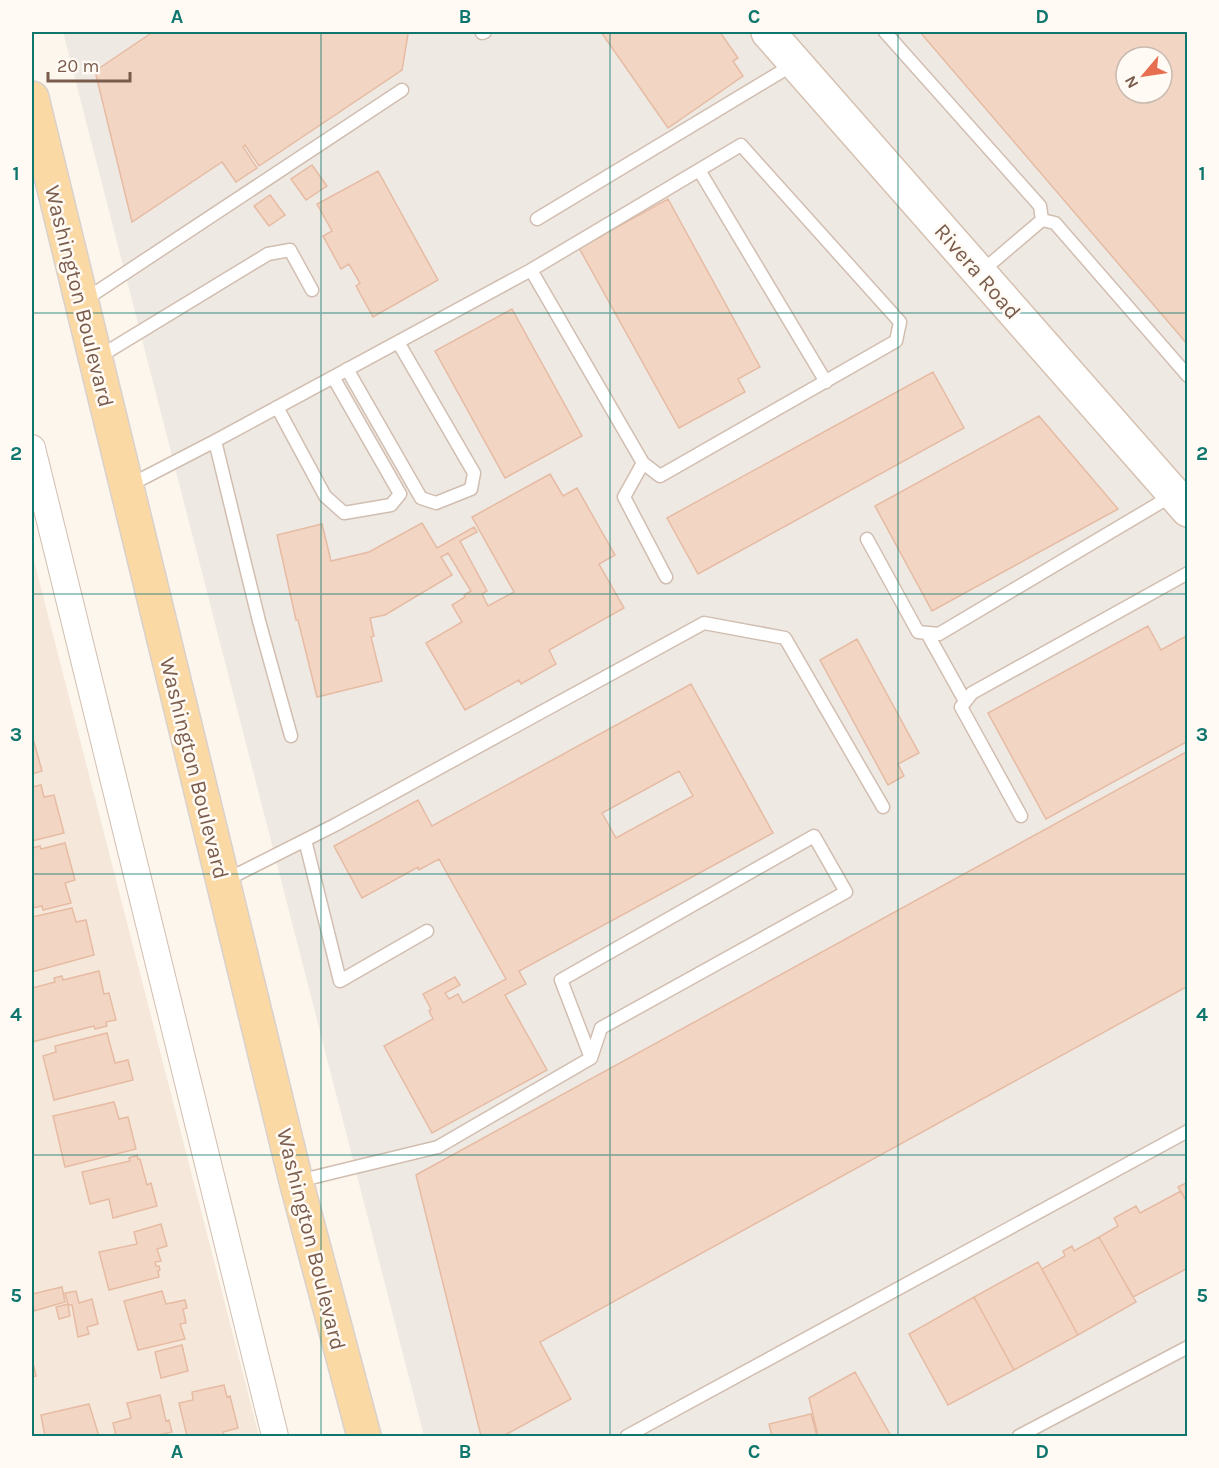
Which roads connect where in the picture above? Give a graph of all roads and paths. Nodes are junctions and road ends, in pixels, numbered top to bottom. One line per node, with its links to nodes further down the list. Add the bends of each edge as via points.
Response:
1 (768, 32): 3 (street, Rivera Road)
2 (885, 32): 8 (lane, via 1040,206)
3 (795, 63): 7 (lane); 10 (street, Rivera Road)
4 (402, 90): 12 (lane)
5 (32, 98): 12 (main road, Washington Boulevard)
6 (699, 170): 9 (lane); 18 (lane); 18 (lane, via 741,145 900,322 896,341)
7 (537, 219)
8 (1042, 220): 10 (lane); 16 (lane, via 1055,223)
9 (531, 270): 13 (lane); 22 (lane)
10 (979, 273): 24 (street, Rivera Road)
11 (312, 290): 14 (lane, via 290,250 268,254)
12 (82, 301): 14 (main road, Washington Boulevard)
13 (398, 342): 15 (lane); 15 (lane, via 474,473 471,489 436,503 421,498)
14 (96, 358): 23 (main road, Washington Boulevard)
15 (347, 369): 17 (lane)
16 (1188, 376)
17 (333, 377): 19 (lane); 19 (lane, via 400,494 390,505 344,513 326,496)
18 (826, 382): 22 (lane, via 660,476)
19 (278, 407): 20 (lane)
20 (215, 441): 23 (lane); 30 (lane)
21 (32, 448): 40 (street)
22 (643, 463): 27 (lane, via 624,497)
23 (127, 486): 34 (main road, Washington Boulevard)
24 (1181, 502): 28 (lane, via 939,634)
25 (867, 539): 28 (lane, via 918,632)
26 (1188, 573): 29 (lane, via 972,693)
27 (666, 577)
28 (927, 633): 29 (lane)
29 (965, 701): 32 (lane, via 961,707)
30 (291, 736)
31 (883, 807): 33 (lane, via 785,638 704,623)
32 (1021, 816)
33 (305, 840): 34 (lane); 35 (lane, via 340,981)
34 (223, 881): 38 (main road, Washington Boulevard)
35 (427, 931)
36 (591, 1058): 36 (lane, via 601,1028 846,892 814,836 561,980); 38 (lane, via 438,1147)
37 (1188, 1131): 42 (lane)
38 (296, 1181): 41 (main road, Washington Boulevard)
39 (1188, 1347): 43 (lane)
40 (275, 1437)
41 (364, 1437)
42 (627, 1437)
43 (1019, 1437)

